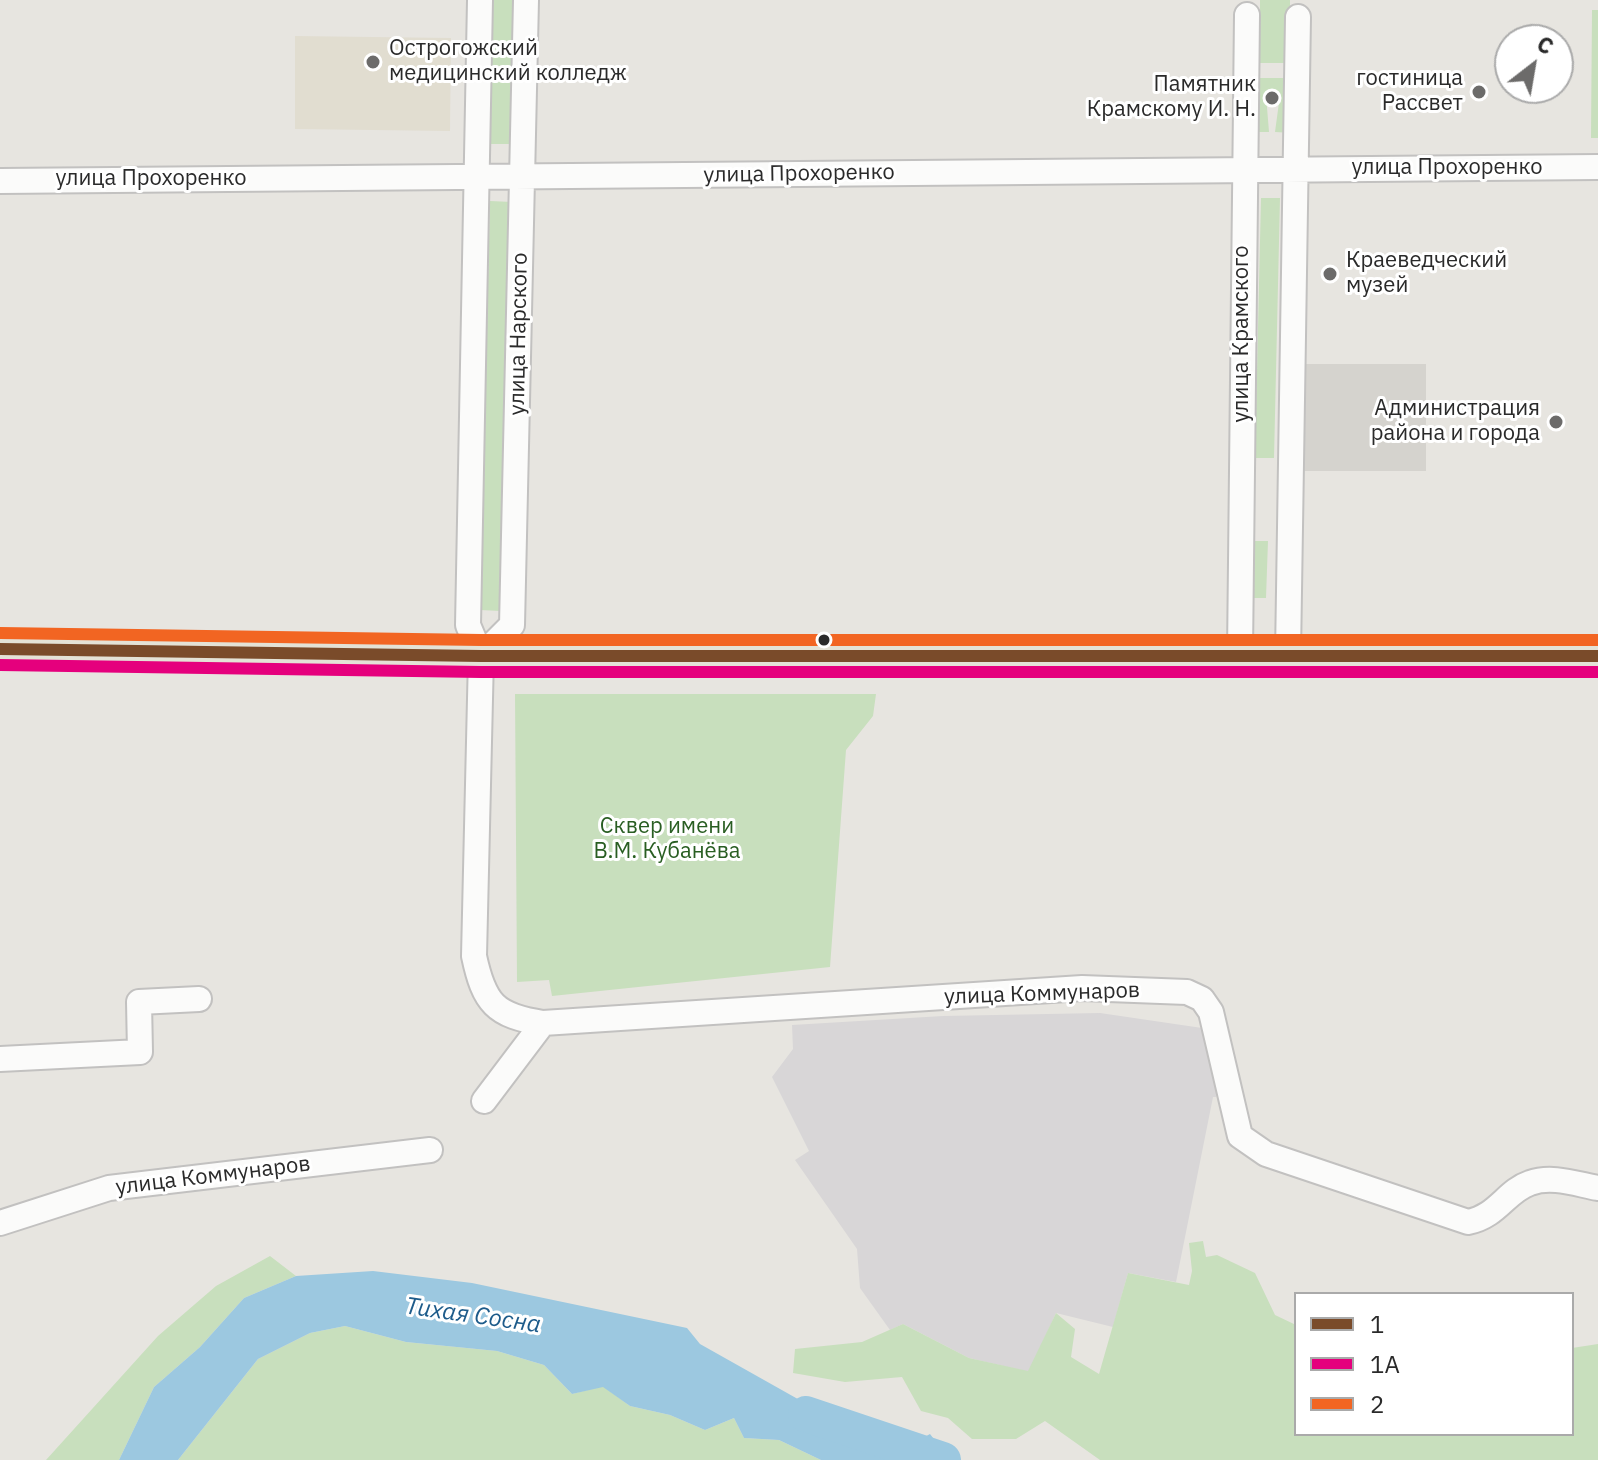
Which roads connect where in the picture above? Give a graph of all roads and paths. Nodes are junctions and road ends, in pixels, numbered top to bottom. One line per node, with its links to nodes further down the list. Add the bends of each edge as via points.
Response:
1 (480, 0): 9 (street, улица Нарского)
2 (526, 0): 8 (street, улица Нарского)
3 (1247, 15): 7 (street, улица Крамского)
4 (1298, 17): 6 (street)
5 (1598, 167): 6 (street, улица Прохоренко)
6 (1298, 169): 7 (street, улица Прохоренко); 13 (street)
7 (1243, 170): 8 (street, улица Прохоренко); 12 (street, улица Крамского)
8 (523, 176): 9 (street, улица Прохоренко); 14 (street, улица Нарского, via 512,625)
9 (478, 177): 10 (street, улица Прохоренко); 14 (street, улица Нарского, via 468,625)
10 (0, 181)
11 (0, 649): 14 (main road)
12 (1240, 653): 13 (main road); 14 (main road)
13 (1288, 654): 15 (main road)
14 (481, 656): 17 (street, улица Нарского, via 474,956 490,1003 515,1019)
15 (1598, 656)
16 (199, 999): 18 (street, via 139,1002 140,1052)
17 (543, 1023): 19 (street); 21 (street, улица Коммунаров, via 1082,988 1187,992 1202,999 1211,1012 1240,1136 1266,1154 1468,1222 1495,1212 1527,1183 1552,1179)
18 (0, 1059)
19 (484, 1101)
20 (430, 1150): 22 (street, улица Коммунаров, via 109,1188)
21 (1598, 1188)
22 (0, 1223)

